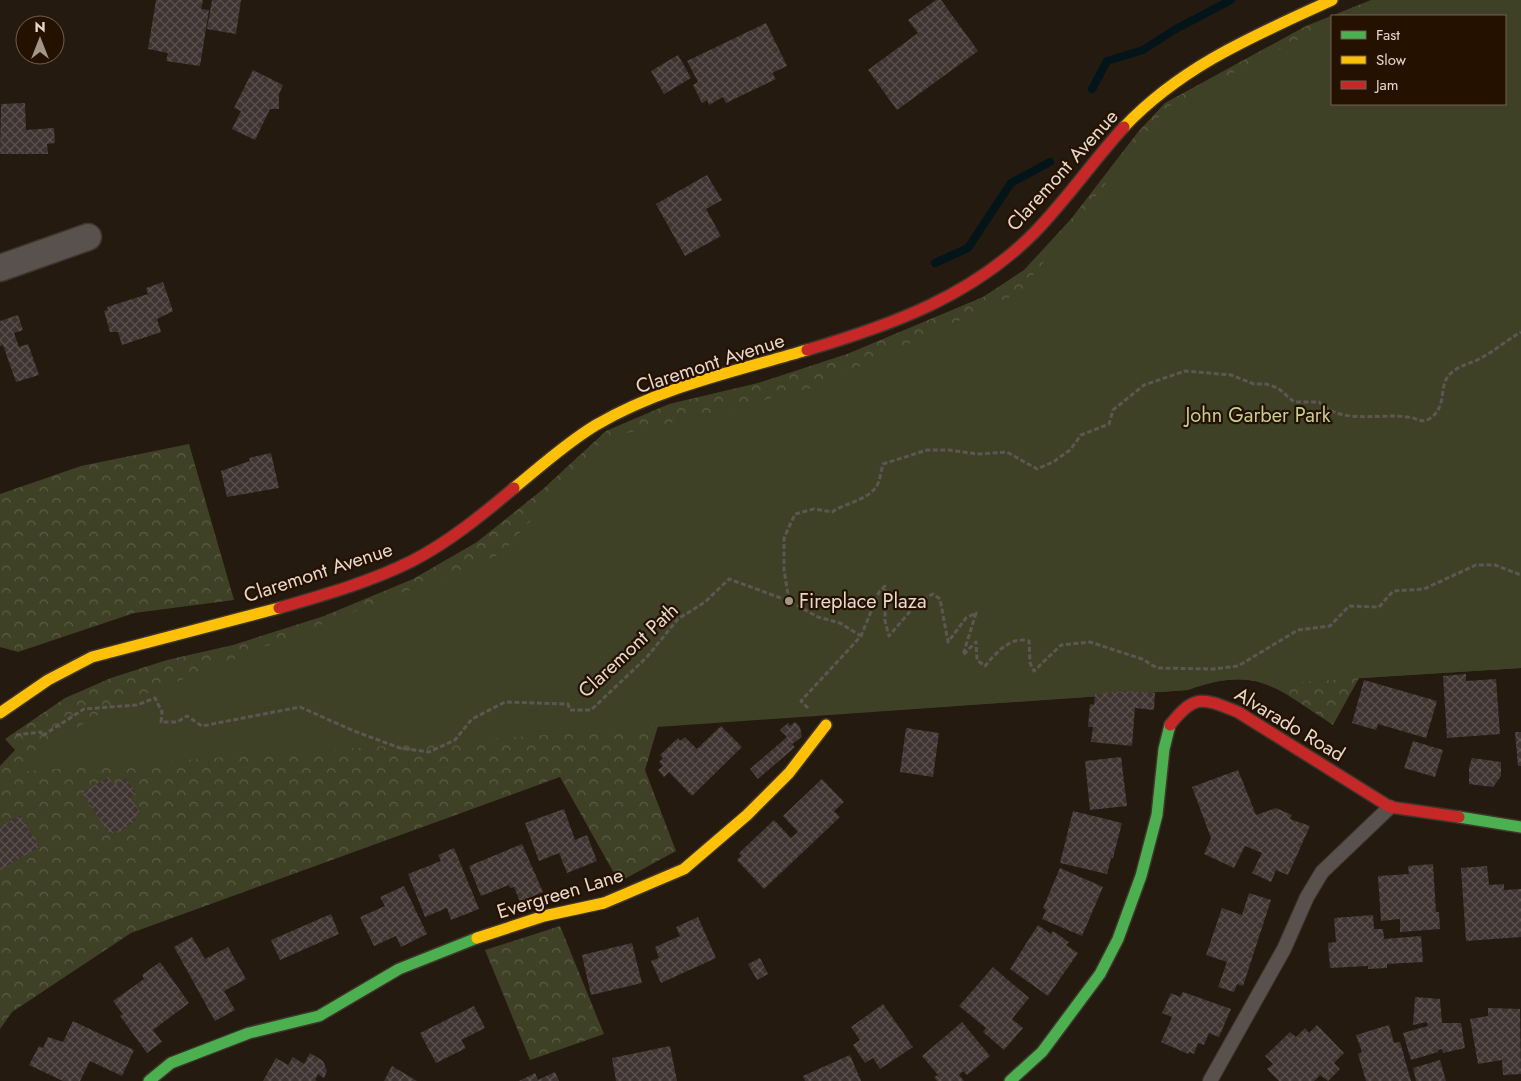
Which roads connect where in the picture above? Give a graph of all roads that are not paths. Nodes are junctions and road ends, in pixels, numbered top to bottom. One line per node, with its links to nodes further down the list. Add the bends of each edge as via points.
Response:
1 (1332, 0): 4 (street, Claremont Avenue, via 1241,44 1154,97 1101,151 1047,218 1012,254 927,308 823,347 660,394 595,426 463,527 393,570 188,633 111,651 81,662 28,692)
2 (88, 237): 3 (street)
3 (0, 268)
4 (0, 713)
5 (826, 725): 8 (street, Evergreen Lane, via 789,773 747,815 684,869 604,903 544,916 466,942 399,969 319,1016 249,1034 171,1064)
6 (1390, 807): 7 (street, Alvarado Road); 9 (street, Alvarado Road, via 1238,712 1213,702 1188,704 1170,726 1164,749 1158,815 1141,876 1118,938 1100,974 1042,1052); 10 (lane, via 1322,872 1284,949)
7 (1521, 827)
8 (149, 1081)
9 (1010, 1081)
10 (1210, 1081)

